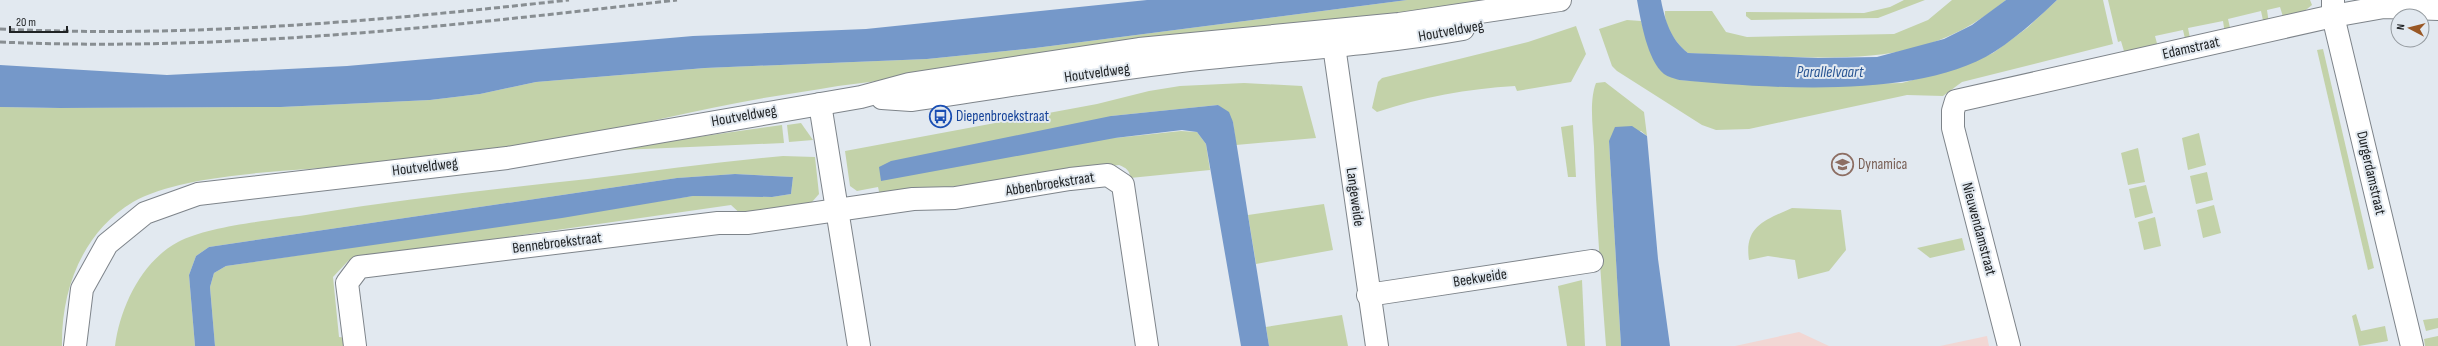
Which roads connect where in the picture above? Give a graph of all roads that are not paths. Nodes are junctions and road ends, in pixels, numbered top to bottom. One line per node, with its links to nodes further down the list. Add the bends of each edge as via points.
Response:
1 (1560, 0): 5 (street, Houtveldweg, via 1399,24)
2 (1564, 0): 5 (street, Houtveldweg, via 1504,22 1412,38)
3 (2333, 8): 4 (street, Edamstraat); 7 (street, Edamstraat, via 1956,101); 17 (street, Durgerdamstraat)
4 (2438, 9)
5 (1333, 39): 6 (street, Houtveldweg, via 911,100 861,97); 10 (street, Langeweide)
6 (820, 104): 8 (street); 11 (street, Houtveldweg, via 506,158 198,194 145,213 107,244 82,290)
7 (1953, 111): 16 (street, Nieuwendamstraat, via 1953,128)
8 (837, 210): 12 (street, Bennebroekstraat, via 747,223 718,223 359,267 347,283); 13 (street); 14 (street, Abbenbroekstraat, via 913,199 955,198 1108,175 1123,185)
9 (1592, 261): 10 (street, Beekweide)
10 (1368, 295): 15 (street, Langeweide)
11 (75, 346)
12 (355, 346)
13 (859, 346)
14 (1147, 346)
15 (1377, 346)
16 (2009, 346)
17 (2412, 346)

